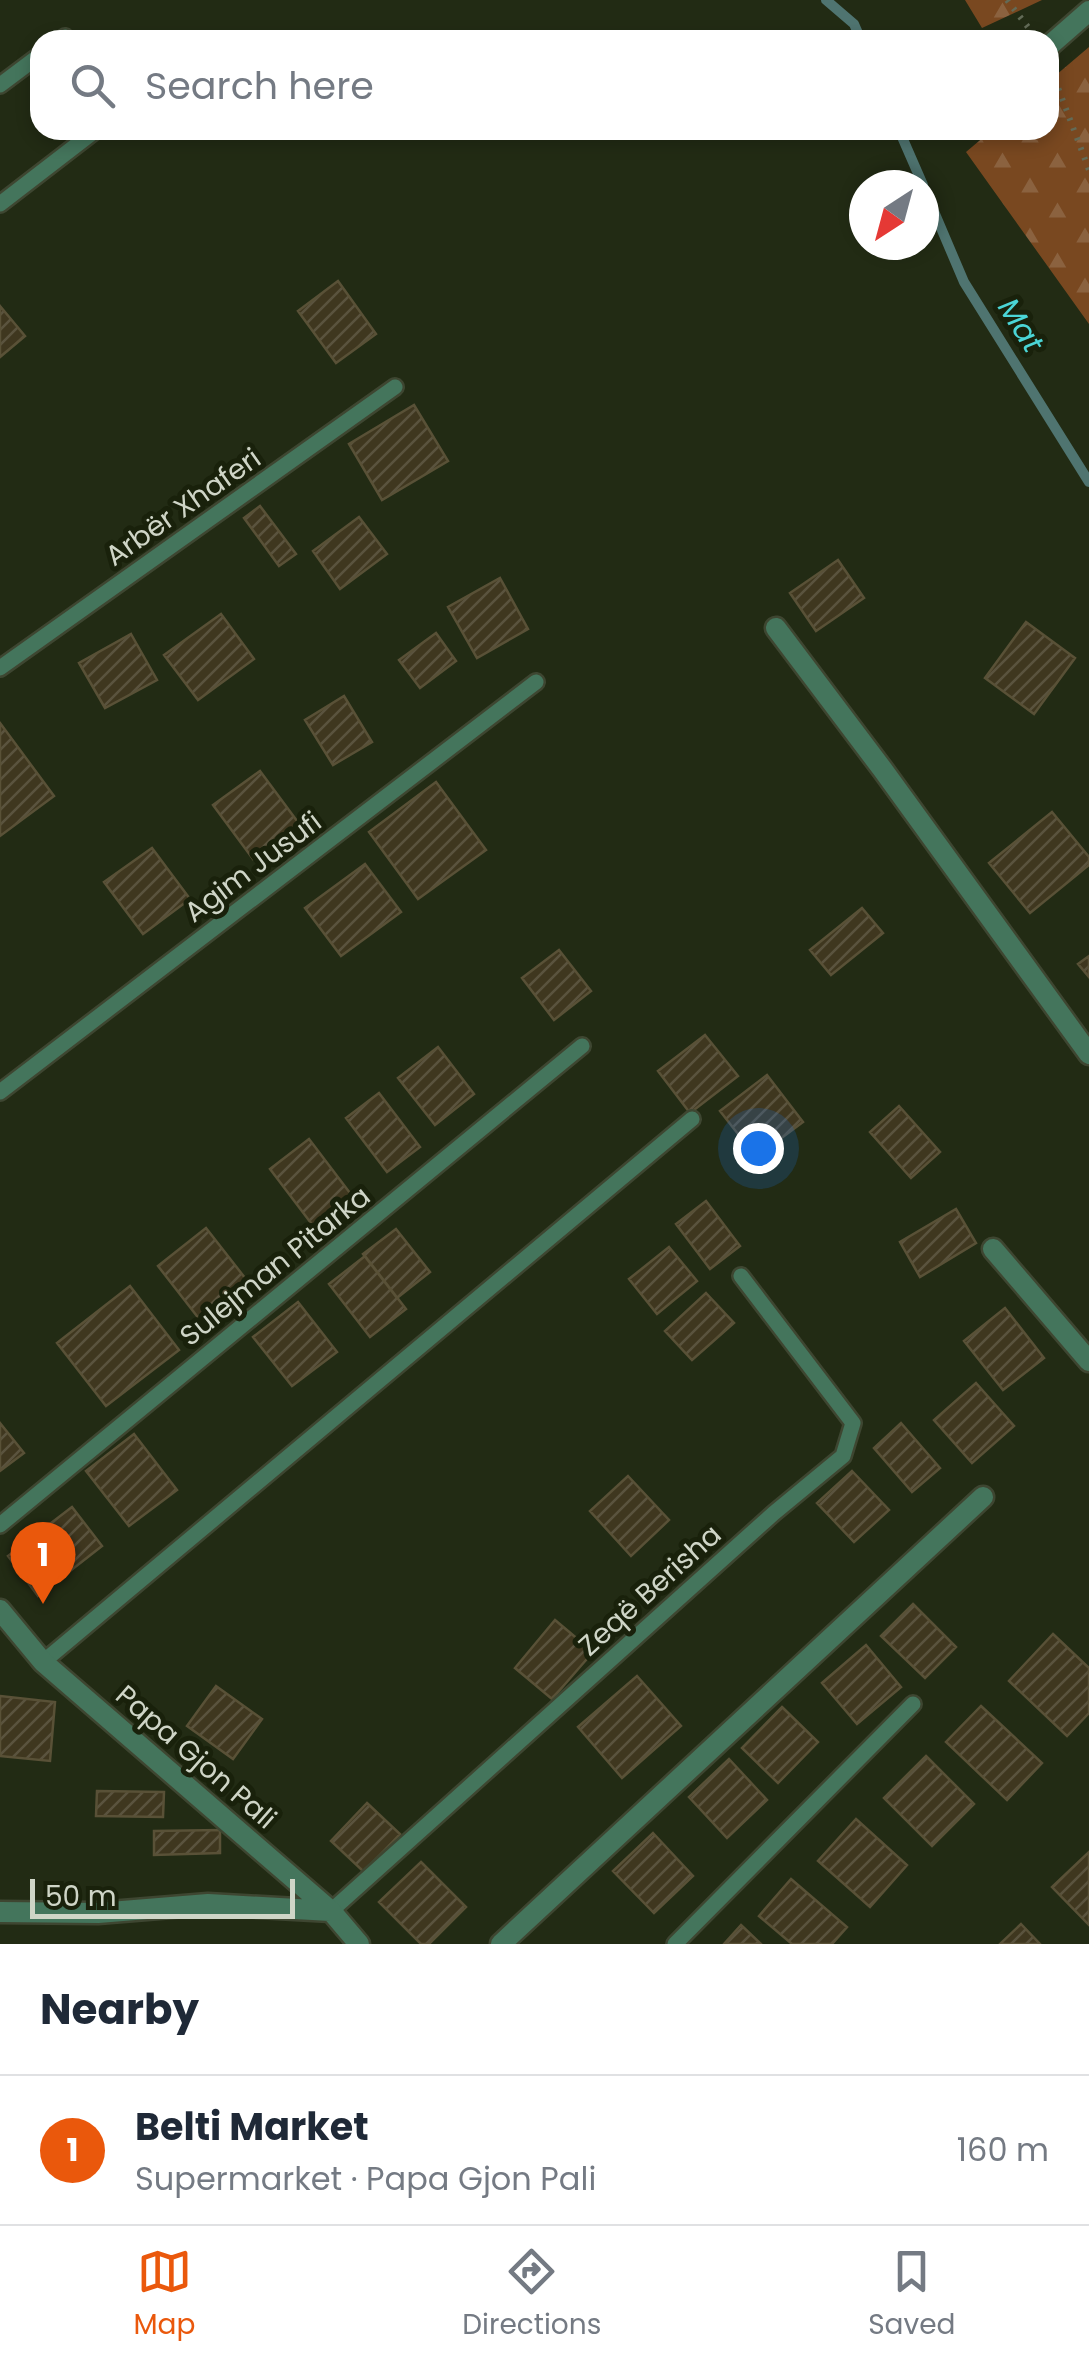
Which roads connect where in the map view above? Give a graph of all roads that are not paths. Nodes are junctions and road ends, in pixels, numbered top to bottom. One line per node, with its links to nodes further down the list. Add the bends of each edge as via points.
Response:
1 (1089, 11): 2 (street)
2 (1059, 37)
3 (30, 63): 4 (lane)
4 (0, 85)
5 (83, 140): 6 (lane)
6 (0, 204)
7 (394, 388): 9 (lane, Arbër Xhaferi)
8 (776, 628): 12 (street)
9 (0, 668)
10 (536, 682): 13 (lane, Agim Jusufi)
11 (582, 1046): 19 (lane, Sulejman Pitarka)
12 (1089, 1054)
13 (0, 1092)
14 (692, 1119): 21 (lane)
15 (992, 1248): 17 (street)
16 (740, 1276): 23 (lane, Zeqë Berisha, via 853,1423 843,1456)
17 (1089, 1362)
18 (982, 1497): 26 (street)
19 (0, 1525)
20 (0, 1610): 21 (street, Papa Gjon Pali)
21 (43, 1662): 23 (street, Papa Gjon Pali)
22 (913, 1704): 27 (lane)
23 (331, 1911): 24 (street, via 208,1904); 25 (street, Papa Gjon Pali)
24 (0, 1912)
25 (359, 1944)
26 (501, 1944)
27 (675, 1944)

